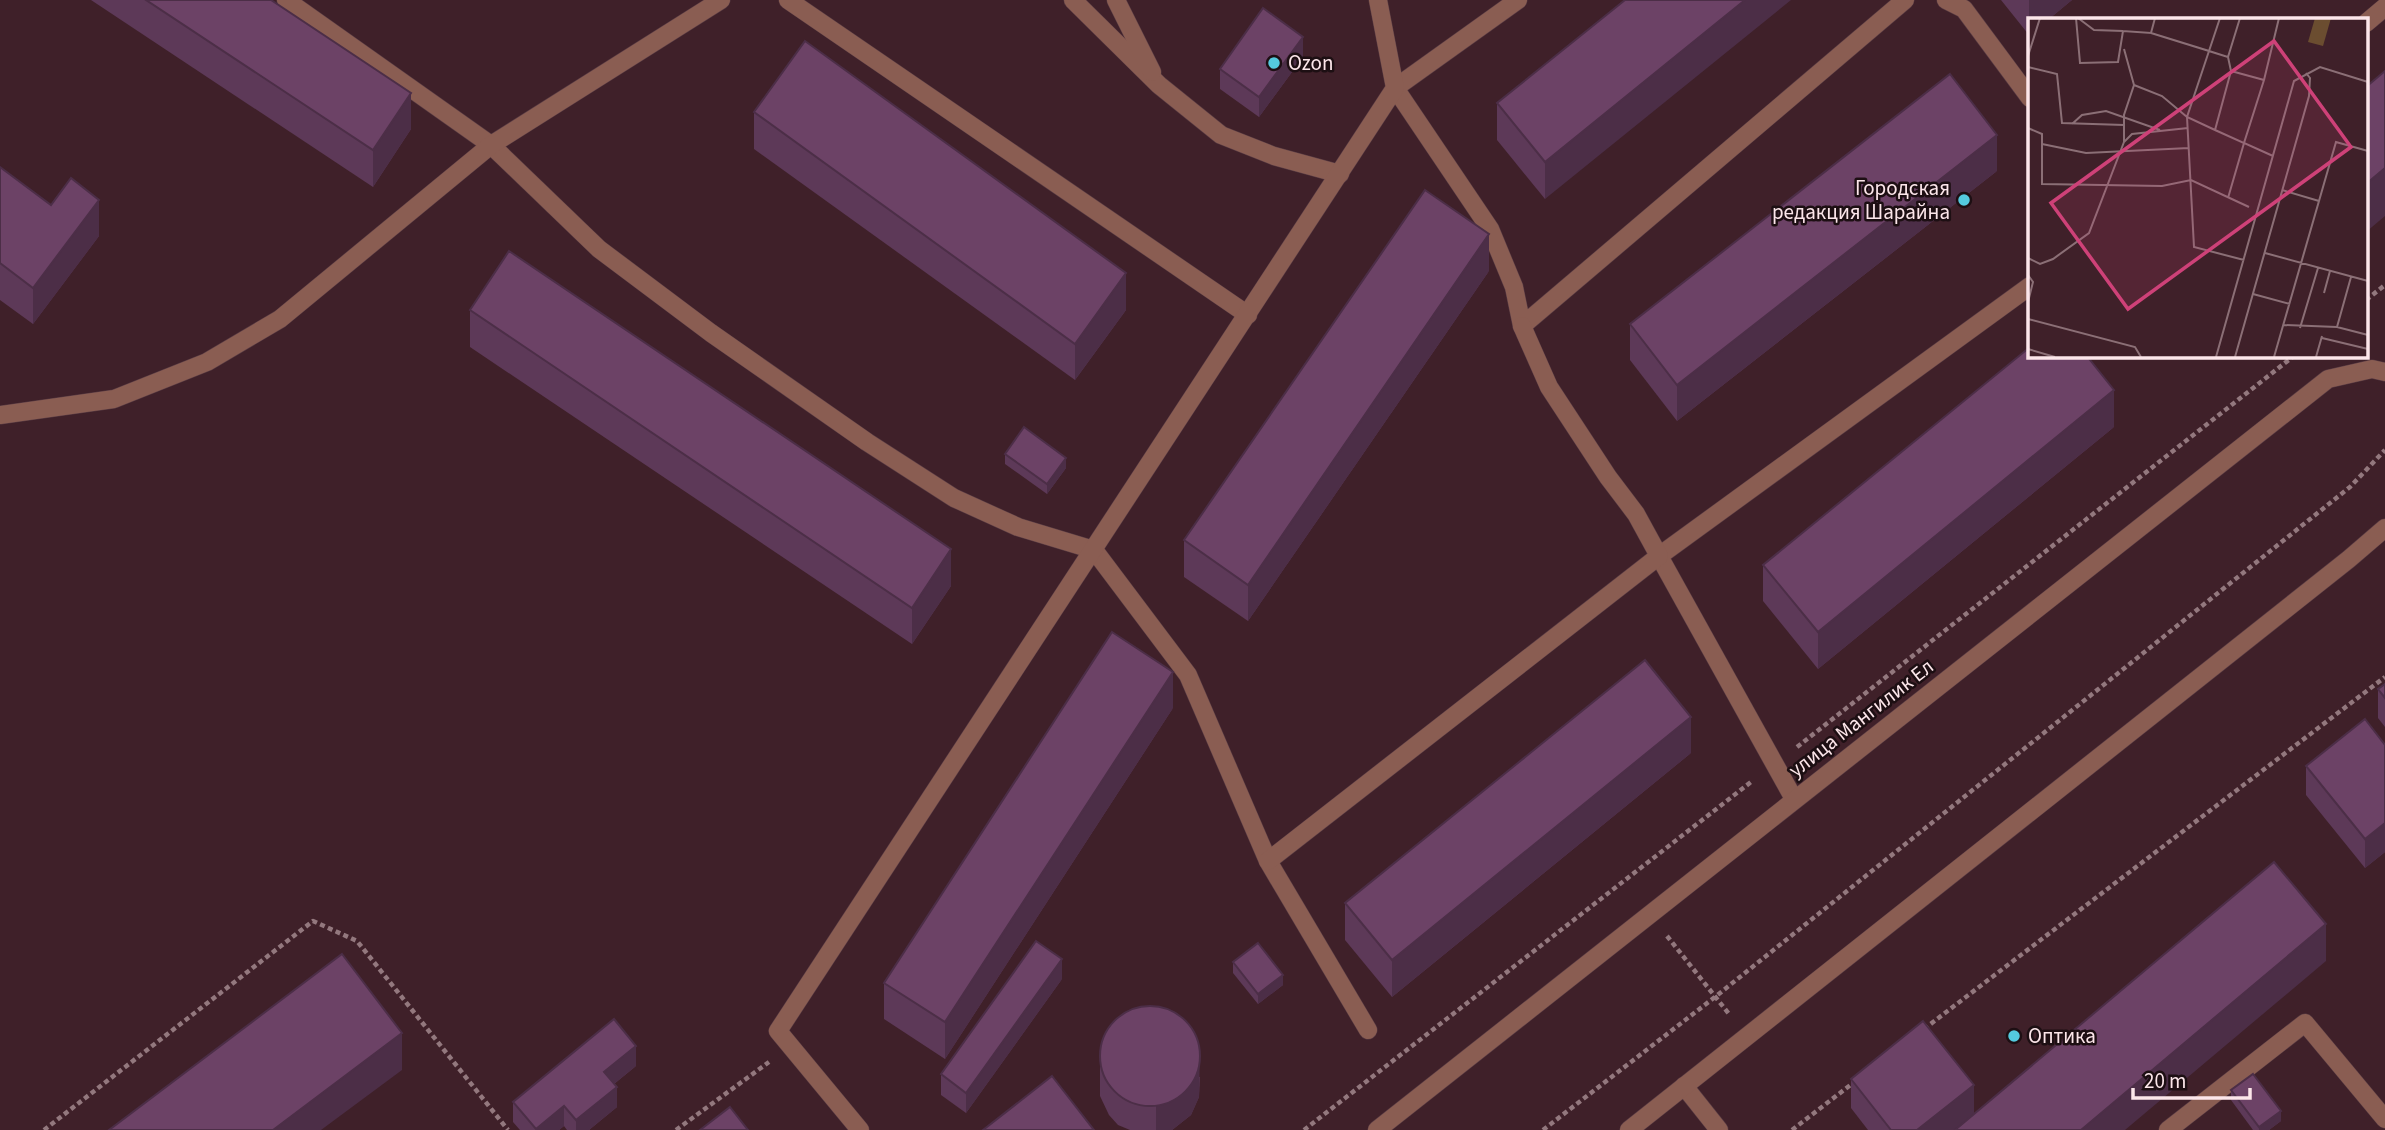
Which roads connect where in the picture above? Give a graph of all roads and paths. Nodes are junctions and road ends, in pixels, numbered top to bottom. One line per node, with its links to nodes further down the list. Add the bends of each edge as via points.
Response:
1 (286, 0): 15 (street)
2 (721, 0): 15 (street)
3 (788, 0): 20 (street)
4 (1073, 0): 12 (street)
5 (1116, 0): 12 (street)
6 (1378, 0): 13 (street)
7 (1518, 0): 13 (street)
8 (1905, 0): 21 (street)
9 (1946, 0): 14 (street, via 1964,9)
10 (2385, 7): 11 (street)
11 (2368, 21)
12 (1159, 85): 16 (street, via 1221,135)
13 (1395, 88): 16 (street); 21 (street, via 1490,229 1514,287)
14 (2028, 95)
15 (491, 145): 24 (street, via 280,319 207,362 114,399); 27 (street, via 599,249 867,442 954,498 1018,527)
16 (1340, 174): 20 (street)
17 (2385, 285): 19 (path)
18 (2028, 287): 28 (street)
19 (2368, 298)
20 (1248, 315): 27 (street)
21 (1522, 326): 28 (street, via 1549,387 1636,514)
22 (2292, 357): 30 (path)
23 (2385, 372): 31 (street, улица Мангилик Ел, via 2372,369 2328,379)
24 (0, 415)
25 (2385, 450): 34 (path, via 2350,486)
26 (2385, 528): 37 (street)
27 (1094, 550): 32 (street, via 1188,675); 38 (street, via 778,1031)
28 (1659, 556): 30 (street); 32 (street)
29 (2385, 677): 35 (path)
30 (1775, 764): 31 (street); 46 (path)
31 (1794, 799): 33 (street, улица Мангилик Ел)
32 (1268, 861): 36 (street)
33 (1649, 914): 34 (path); 47 (street, улица Мангилик Ел)
34 (1715, 997): 37 (path); 48 (path)
35 (1924, 1029)
36 (1368, 1030)
37 (1748, 1036): 40 (street)
38 (791, 1046): 44 (path); 45 (street)
39 (1858, 1080): 51 (path)
40 (1684, 1086): 49 (street); 50 (street)
41 (2385, 1119): 52 (street, via 2305,1023)
42 (44, 1130): 43 (path, via 313,921 357,941)
43 (508, 1130)
44 (676, 1130)
45 (860, 1130)
46 (1304, 1130)
47 (1377, 1130)
48 (1544, 1130)
49 (1629, 1130)
50 (1719, 1130)
51 (1792, 1130)
52 (2168, 1130)

